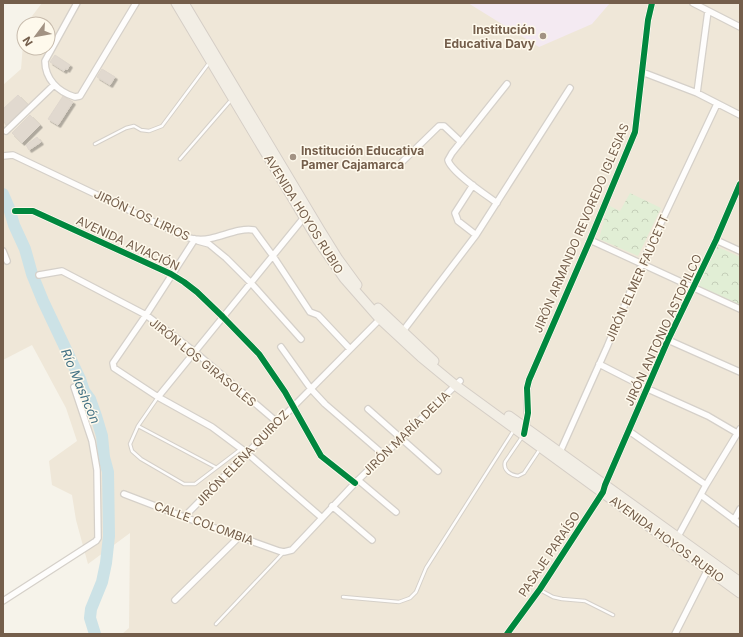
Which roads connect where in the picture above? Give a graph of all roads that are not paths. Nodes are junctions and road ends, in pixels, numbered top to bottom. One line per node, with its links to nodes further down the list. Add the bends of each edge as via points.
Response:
1 (77, 3): 12 (street, via 45,61 46,71)
2 (136, 3): 12 (street, via 80,96 75,98 67,95)
3 (176, 3): 9 (main road, AVENIDA HOYOS RUBIO)
4 (184, 3): 9 (main road, AVENIDA HOYOS RUBIO)
5 (652, 3): 10 (street, JIRÓN ARMANDO REVOREDO IGLESIAS)
6 (693, 3): 7 (street)
7 (708, 11): 8 (street); 14 (street)
8 (740, 27)
9 (213, 57): 15 (main road, AVENIDA HOYOS RUBIO); 20 (lane, via 162,126 149,131 134,126 126,128)
10 (642, 72): 14 (street); 31 (street, JIRÓN ARMANDO REVOREDO IGLESIAS, via 635,132)
11 (507, 84): 19 (street)
12 (54, 85): 18 (street)
13 (570, 88): 26 (street)
14 (697, 93): 16 (street)
15 (235, 95): 22 (lane); 28 (main road, AVENIDA HOYOS RUBIO)
16 (717, 104): 17 (street); 37 (street, JIRÓN ELMER FAUCETT)
17 (740, 115)
18 (6, 131)
19 (461, 142): 23 (street, via 444,126 439,126); 25 (street, via 449,157 449,164)
20 (95, 144)
21 (3, 156): 30 (street, JIRÓN LOS LIRIOS, via 13,156)
22 (180, 159)
23 (402, 162)
24 (740, 184): 32 (street, JIRÓN ANTONIO ASTOPILCO)
25 (473, 186): 26 (street); 29 (street, via 455,213 458,221)
26 (497, 203): 29 (street)
27 (15, 211): 38 (street, AVENIDA AVIACIÓN, via 34,211)
28 (306, 215): 35 (street); 45 (main road, AVENIDA HOYOS RUBIO, via 344,278)
29 (476, 235): 46 (street)
30 (195, 240): 35 (street, JIRÓN LOS LIRIOS, via 252,230); 38 (street); 40 (street, via 209,244)
31 (590, 240): 37 (street); 64 (street, JIRÓN ARMANDO REVOREDO IGLESIAS, via 529,380)
32 (716, 240): 34 (street); 41 (street, JIRÓN ANTONIO ASTOPILCO)
33 (3, 251): 36 (street)
34 (740, 251)
35 (273, 256): 40 (street); 50 (street, JIRÓN LOS LIRIOS, via 310,312 318,315)
36 (7, 261)
37 (642, 264): 41 (street); 52 (street, JIRÓN ELMER FAUCETT)
38 (171, 274): 43 (street); 44 (street, AVENIDA AVIACIÓN, via 193,289)
39 (39, 275): 43 (street, JIRÓN LOS GIRASOLES, via 62,271)
40 (251, 283): 44 (street); 47 (street)
41 (694, 288): 42 (street); 48 (street, JIRÓN ANTONIO ASTOPILCO)
42 (740, 310)
43 (146, 315): 51 (street, JIRÓN LOS GIRASOLES); 58 (street, via 113,366)
44 (223, 317): 51 (street); 59 (street, AVENIDA AVIACIÓN, via 262,359)
45 (382, 317): 46 (main road, AVENIDA HOYOS RUBIO); 50 (street, JIRÓN ELENA QUIROZ); 54 (main road, AVENIDA HOYOS RUBIO, via 421,357)
46 (403, 331): 54 (main road, AVENIDA HOYOS RUBIO)
47 (301, 339)
48 (668, 340): 53 (street); 57 (street, JIRÓN ANTONIO ASTOPILCO)
49 (281, 347): 56 (street)
50 (350, 349): 56 (street, JIRÓN ELENA QUIROZ)
51 (195, 352): 58 (street); 61 (street, JIRÓN LOS GIRASOLES)
52 (599, 364): 57 (street); 70 (street, JIRÓN ELMER FAUCETT)
53 (740, 372)
54 (458, 383): 63 (main road, AVENIDA HOYOS RUBIO); 64 (main road, AVENIDA HOYOS RUBIO); 67 (street, JIRÓN MARÍA DELIA)
55 (74, 387): 97 (street, via 92,441 97,470 98,538)
56 (311, 389): 59 (street, JIRÓN ELENA QUIROZ); 72 (street)
57 (648, 389): 65 (street, JIRÓN ANTONIO ASTOPILCO); 66 (street)
58 (158, 397): 62 (lane); 69 (street, via 207,424)
59 (293, 406): 61 (street, JIRÓN ELENA QUIROZ); 75 (street, AVENIDA AVIACIÓN, via 324,459)
60 (368, 409): 67 (street)
61 (277, 422): 71 (street, JIRÓN ELENA QUIROZ)
62 (138, 426): 73 (lane); 73 (lane, via 130,444 132,451 141,460 184,484 195,484)
63 (515, 428): 64 (main road, AVENIDA HOYOS RUBIO); 95 (lane, via 426,568 416,592 410,598 399,602)
64 (525, 431): 68 (main road, AVENIDA HOYOS RUBIO); 68 (lane, via 504,462 506,470 516,476 521,475); 70 (main road, AVENIDA HOYOS RUBIO)
65 (629, 431): 76 (street); 77 (street, JIRÓN ANTONIO ASTOPILCO)
66 (739, 431): 76 (street)
67 (401, 438): 72 (street, JIRÓN MARÍA DELIA); 74 (street)
68 (542, 447): 77 (main road, AVENIDA HOYOS RUBIO)
69 (241, 449): 71 (street); 73 (lane)
70 (560, 452): 77 (main road, AVENIDA HOYOS RUBIO)
71 (247, 453): 83 (street, JIRÓN ELENA QUIROZ); 84 (street)
72 (384, 455): 75 (street, JIRÓN MARÍA DELIA)
73 (216, 467)
74 (438, 471)
75 (357, 481): 80 (street, JIRÓN MARÍA DELIA); 82 (street, AVENIDA AVIACIÓN)
76 (706, 485): 79 (street)
77 (604, 488): 89 (main road, AVENIDA HOYOS RUBIO); 93 (street, PASAJE PARAÍSO)
78 (124, 494): 83 (street, CALLE COLOMBIA)
79 (701, 495): 85 (street); 89 (street)
80 (332, 506): 84 (street, JIRÓN MARÍA DELIA); 88 (street)
81 (740, 509): 85 (street)
82 (396, 512)
83 (184, 517): 87 (street, CALLE COLOMBIA)
84 (321, 517): 90 (street, JIRÓN MARÍA DELIA, via 292,550)
85 (734, 520): 86 (street)
86 (740, 524)
87 (240, 536): 90 (street, CALLE COLOMBIA); 96 (street)
88 (372, 540)
89 (676, 540): 91 (main road, AVENIDA HOYOS RUBIO)
90 (284, 552): 99 (lane)
91 (710, 565): 92 (main road, AVENIDA HOYOS RUBIO); 94 (main road, AVENIDA HOYOS RUBIO); 101 (street)
92 (740, 582)
93 (540, 590): 98 (lane, via 553,597 586,601); 100 (street, PASAJE PARAÍSO)
94 (740, 593)
95 (343, 597)
96 (176, 600)
97 (3, 601)
98 (613, 615)
99 (216, 624)
100 (507, 634)
101 (675, 634)

